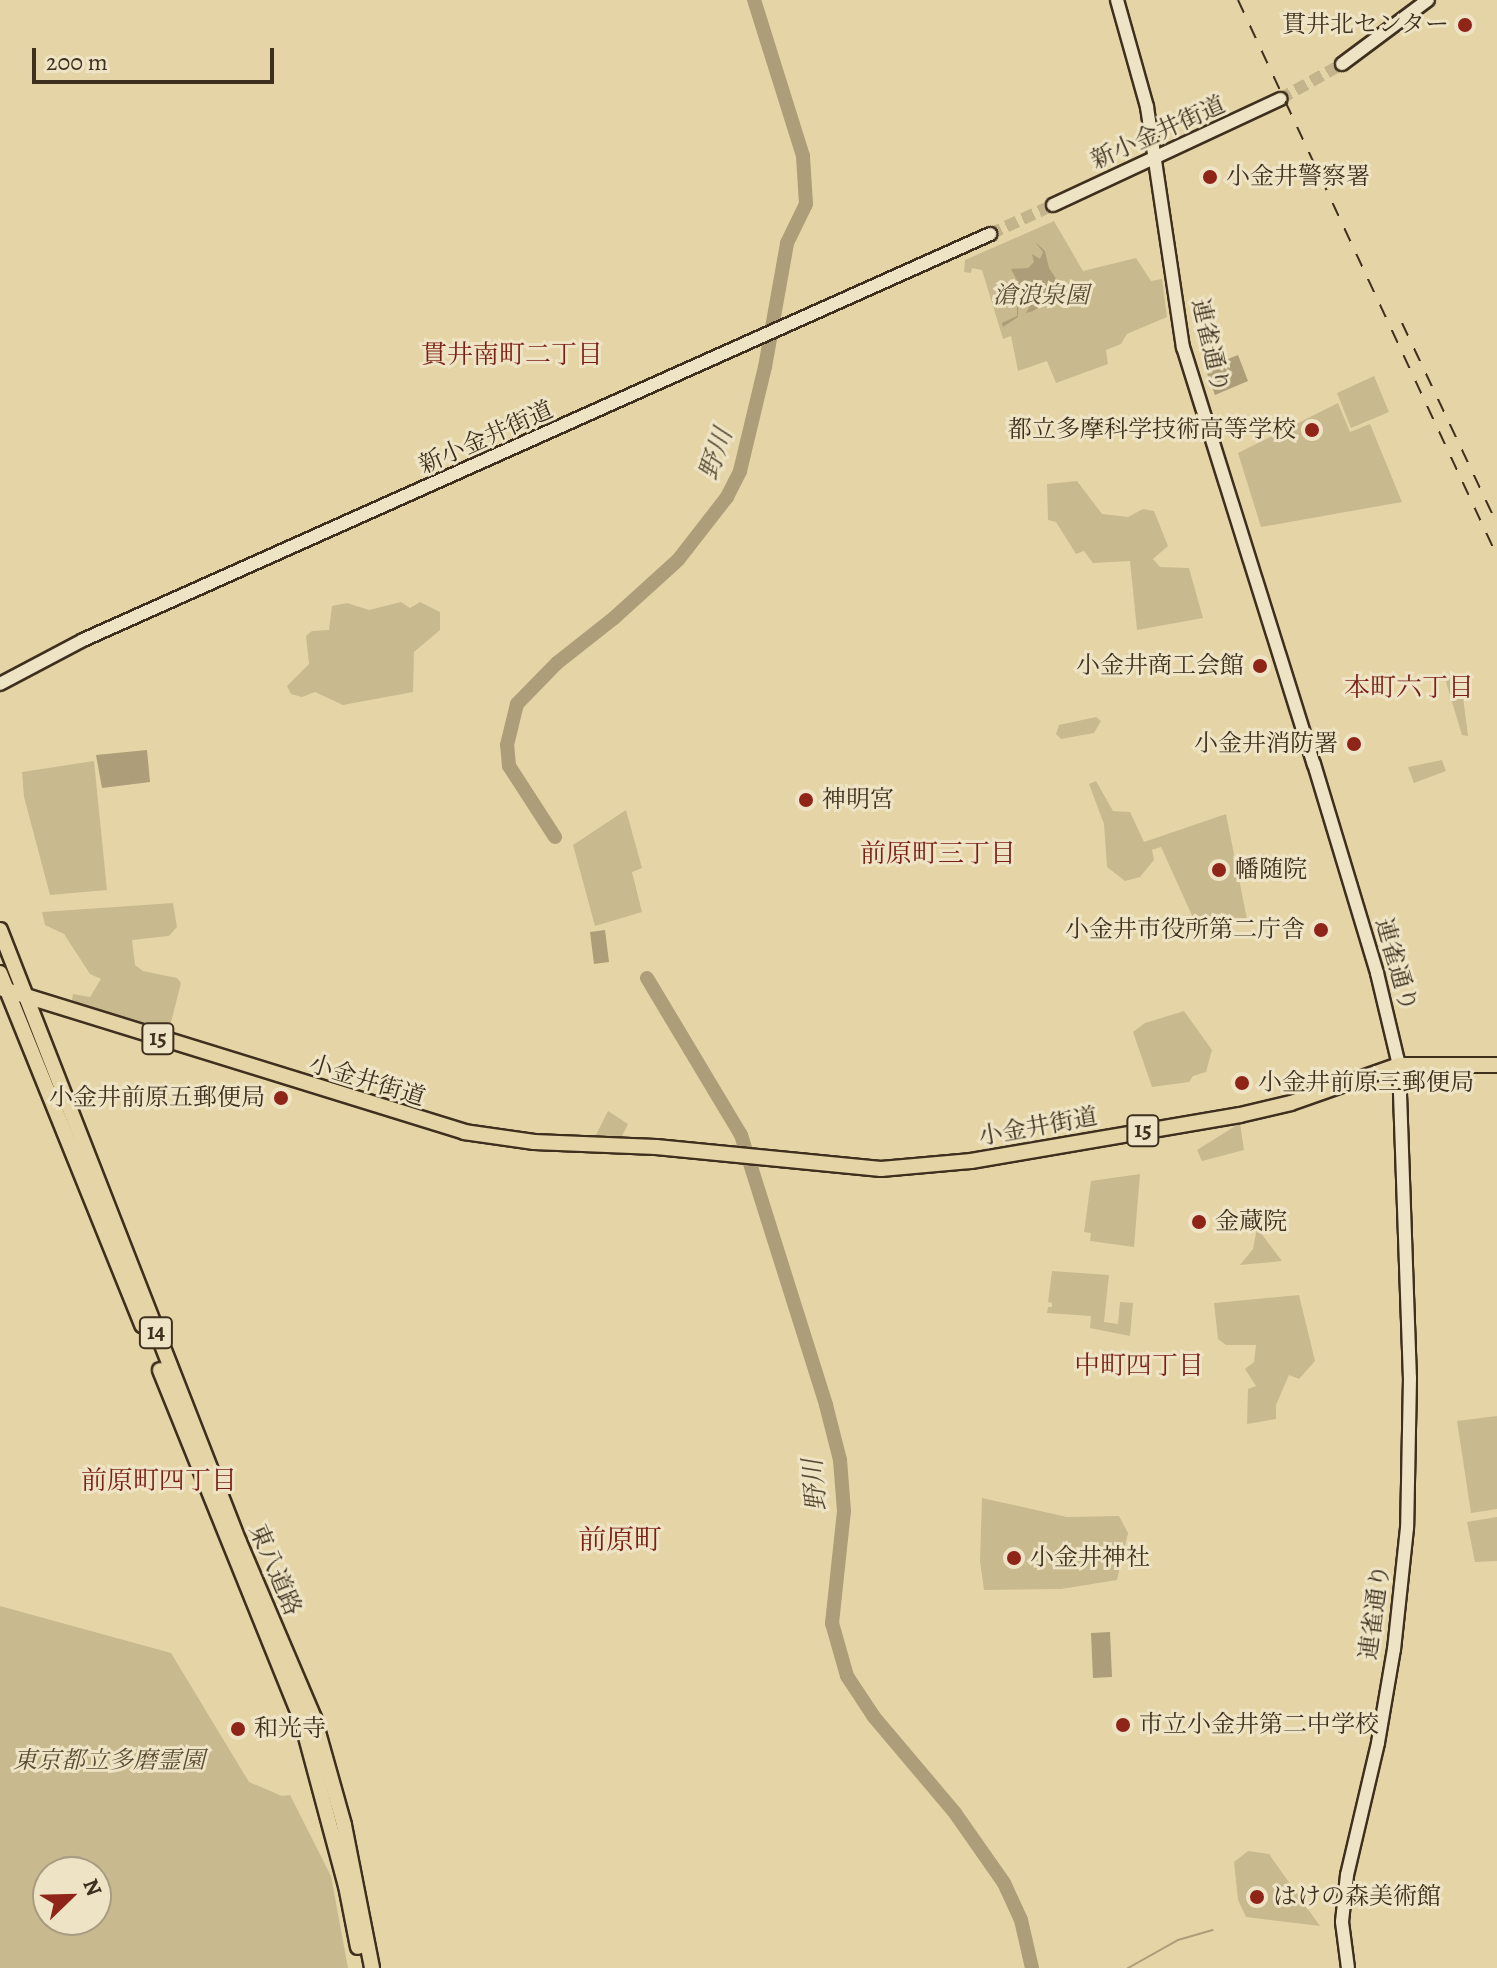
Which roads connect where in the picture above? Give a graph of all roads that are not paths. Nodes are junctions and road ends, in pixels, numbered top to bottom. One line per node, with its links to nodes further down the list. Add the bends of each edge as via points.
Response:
1 (1117, 0): 5 (main road, 連雀通り, via 1147,107)
2 (1428, 0): 3 (main road)
3 (1342, 64)
4 (1280, 99): 5 (main road, 新小金井街道)
5 (1154, 159): 6 (main road, 新小金井街道); 13 (main road, 連雀通り, via 1183,347 1318,775)
6 (1053, 205)
7 (990, 234): 8 (main road, 新小金井街道, via 62,650)
8 (0, 684)
9 (0, 930): 12 (main road, 東八道路 / 14)
10 (0, 973): 11 (main road, 東八道路 / 14)
11 (4, 990): 12 (main road, 小金井街道 / 15); 15 (main road, 東八道路 / 14, via 302,1722)
12 (26, 998): 13 (main road, 小金井街道 / 15, via 464,1132 888,1169 971,1161 1267,1109); 16 (main road, 東八道路 / 14, via 239,1542 314,1718 344,1825)
13 (1399, 1065): 14 (main road, 小金井街道 / 15); 17 (main road, 連雀通り, via 1410,1378 1407,1528 1378,1743 1347,1875 1342,1922)
14 (1497, 1065)
15 (362, 1968)
16 (372, 1968)
17 (1348, 1968)

